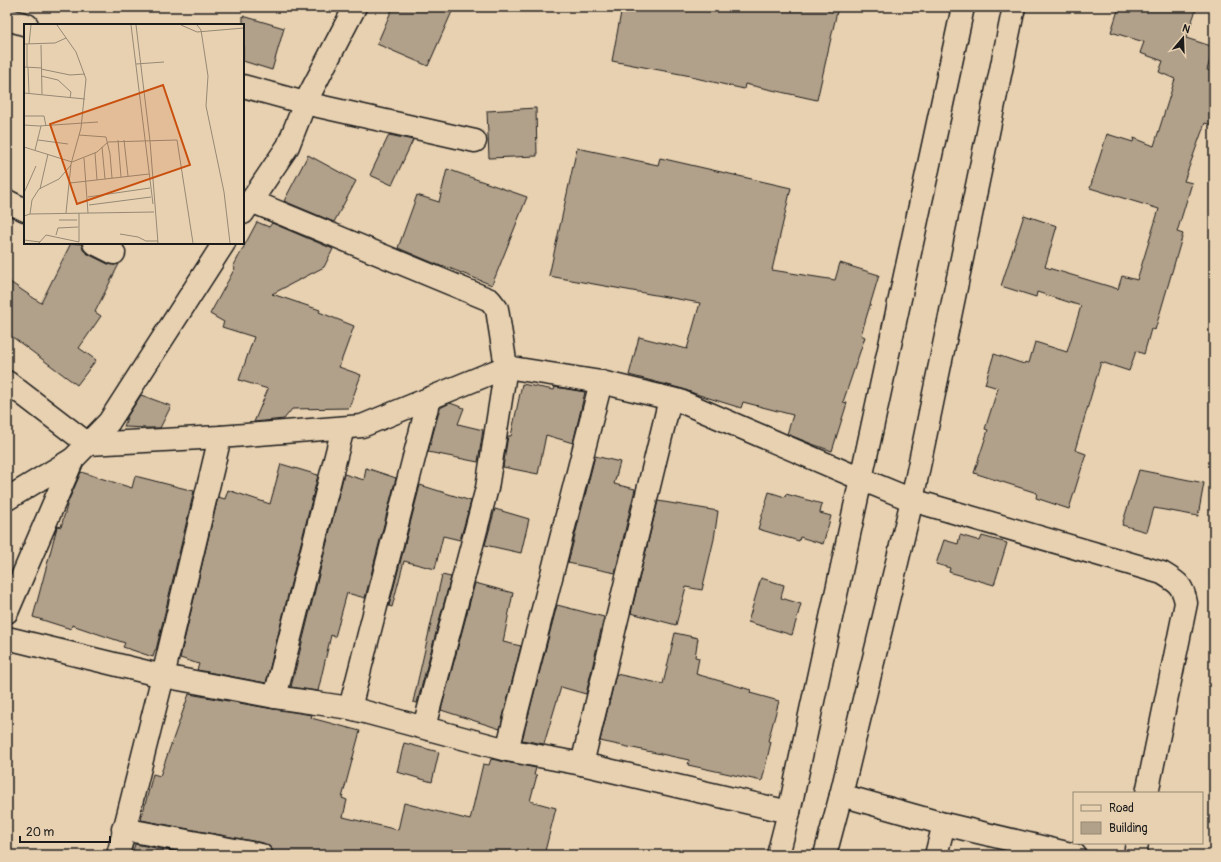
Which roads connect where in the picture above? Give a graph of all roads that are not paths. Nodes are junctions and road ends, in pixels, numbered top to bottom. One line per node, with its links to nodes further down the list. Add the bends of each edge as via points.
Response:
1 (355, 7): 7 (street)
2 (962, 7): 23 (street)
3 (1014, 7): 25 (street)
4 (7, 19): 5 (street)
5 (24, 24)
6 (244, 86): 7 (street)
7 (305, 103): 8 (street); 10 (street, via 288,146)
8 (476, 141)
9 (7, 201): 11 (street)
10 (247, 207): 15 (street, via 490,300 496,309)
11 (24, 210)
12 (96, 244): 14 (street)
13 (223, 244): 22 (street, via 109,422)
14 (114, 253)
15 (506, 367): 17 (street); 18 (street); 31 (street, via 487,488)
16 (7, 382): 22 (street)
17 (601, 382): 19 (street); 32 (street)
18 (429, 399): 20 (street, via 362,426); 30 (street)
19 (670, 399): 23 (street, via 680,401); 33 (street)
20 (342, 428): 21 (street); 29 (street)
21 (220, 437): 22 (street); 28 (street)
22 (81, 451): 24 (street); 26 (street)
23 (861, 479): 25 (street); 36 (street)
24 (7, 499)
25 (912, 500): 34 (street, via 1162,574 1176,582 1185,592 1186,603); 35 (street)
26 (7, 612)
27 (7, 638): 28 (street)
28 (163, 676): 29 (street); 38 (street)
29 (275, 697): 30 (street)
30 (350, 708): 31 (street)
31 (424, 728): 32 (street)
32 (507, 750): 33 (street)
33 (582, 764): 36 (street)
34 (1147, 792)
35 (841, 795): 37 (street); 43 (street)
36 (789, 812): 42 (street)
37 (944, 824): 44 (street); 45 (street)
38 (123, 828): 40 (street); 41 (street)
39 (1137, 844): 46 (street)
40 (118, 855)
41 (261, 855)
42 (778, 855)
43 (825, 855)
44 (936, 855)
45 (1075, 855)
46 (1135, 855)

